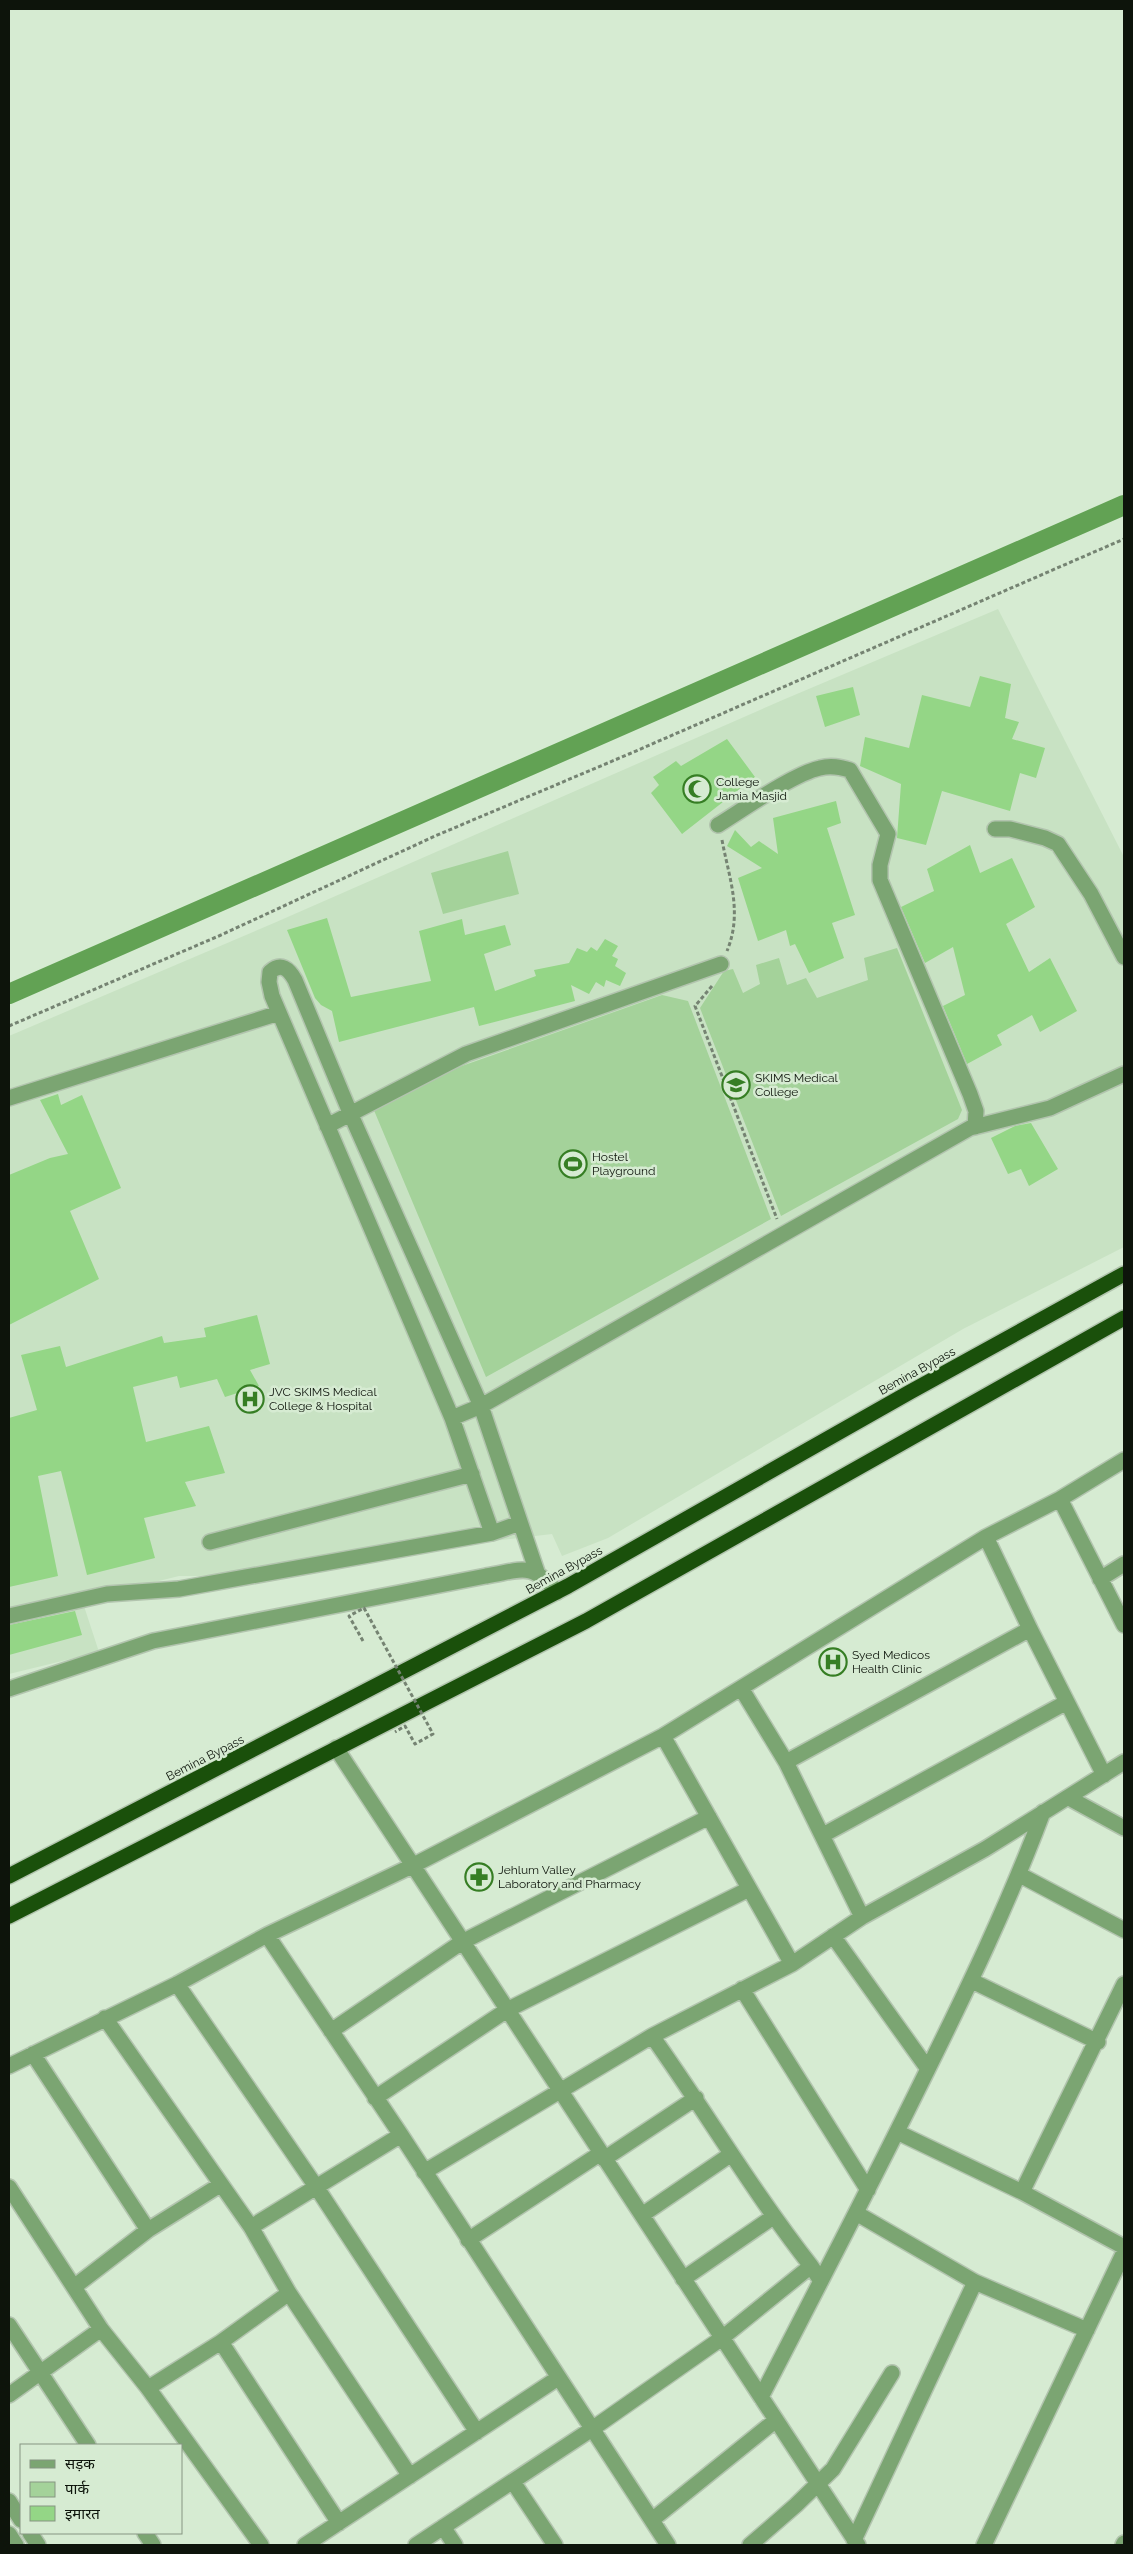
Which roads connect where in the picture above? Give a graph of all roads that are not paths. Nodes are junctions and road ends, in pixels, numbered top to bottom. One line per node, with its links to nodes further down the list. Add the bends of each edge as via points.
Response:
1 (718, 825): 10 (street, via 802,774 836,766 850,770 888,834 880,865 880,880 970,1094 976,1111)
2 (995, 828): 3 (street, via 1010,829 1058,844 1091,894)
3 (1124, 958)
4 (721, 964): 8 (street, via 466,1054)
5 (279, 1013): 7 (street); 8 (street, via 269,982 270,972 275,967 290,970); 9 (street)
6 (1124, 1074): 10 (street, via 1050,1108)
7 (9, 1098)
8 (351, 1115): 9 (street); 13 (street)
9 (327, 1126): 14 (street)
10 (975, 1127): 13 (street)
11 (1124, 1274): 25 (highway, Bemina Bypass)
12 (1124, 1318): 33 (highway, via 586,1620)
13 (481, 1406): 14 (street); 18 (street)
14 (452, 1418): 16 (street)
15 (1124, 1460): 17 (street)
16 (472, 1474): 19 (street); 21 (street)
17 (1060, 1499): 20 (street); 24 (street)
18 (520, 1523): 19 (street); 23 (street)
19 (492, 1533): 26 (street, via 179,1589 107,1594)
20 (986, 1537): 28 (street); 29 (street)
21 (210, 1542)
22 (1124, 1564): 24 (street)
23 (537, 1572): 25 (street); 30 (street, via 524,1570 486,1576 153,1641)
24 (1100, 1579): 27 (street)
25 (557, 1592): 44 (highway, Bemina Bypass)
26 (9, 1616)
27 (1124, 1625)
28 (1030, 1630): 31 (street); 34 (street)
29 (741, 1688): 32 (street); 34 (street)
30 (9, 1689)
31 (1067, 1702): 36 (street); 41 (street)
32 (663, 1736): 39 (street); 42 (street)
33 (336, 1748): 42 (street); 46 (highway)
34 (786, 1762): 41 (street)
35 (1124, 1762): 36 (street)
36 (1104, 1775): 37 (street)
37 (1069, 1798): 38 (street); 40 (street)
38 (1043, 1812): 43 (street); 47 (street, via 985,1849)
39 (709, 1817): 45 (street); 51 (street)
40 (1124, 1828)
41 (823, 1835): 47 (street)
42 (412, 1866): 49 (street); 51 (street)
43 (1020, 1875): 48 (street); 53 (street)
44 (9, 1876)
45 (749, 1889): 52 (street); 57 (street)
46 (9, 1916)
47 (862, 1917): 50 (street)
48 (1124, 1930)
49 (268, 1935): 54 (street); 59 (street)
50 (834, 1936): 52 (street); 64 (street)
51 (462, 1942): 57 (street); 59 (street)
52 (792, 1964): 56 (street)
53 (972, 1980): 61 (street); 64 (street)
54 (177, 1984): 58 (street); 75 (street)
55 (1124, 1984): 61 (street)
56 (742, 1989): 60 (street); 76 (street)
57 (507, 2010): 65 (street); 66 (street)
58 (105, 2018): 62 (street); 73 (street)
59 (331, 2031): 66 (street)
60 (652, 2036): 65 (street); 67 (street)
61 (1098, 2042): 77 (street)
62 (32, 2054): 63 (street); 82 (street)
63 (9, 2066)
64 (928, 2068): 68 (street)
65 (559, 2090): 71 (street); 72 (street)
66 (375, 2098): 69 (street)
67 (696, 2098): 70 (street); 71 (street)
68 (897, 2132): 76 (street); 77 (street)
69 (401, 2135): 72 (street); 75 (street)
70 (730, 2155): 79 (street); 80 (street)
71 (602, 2156): 79 (street); 83 (street)
72 (424, 2172): 83 (street)
73 (220, 2185): 81 (street); 82 (street)
74 (9, 2187): 90 (street)
75 (317, 2188): 81 (street); 105 (street)
76 (868, 2190): 78 (street)
77 (1022, 2192): 84 (street)
78 (856, 2213): 88 (street); 89 (street)
79 (642, 2215): 87 (street)
80 (773, 2217): 86 (street); 87 (street)
81 (251, 2226): 91 (street)
82 (148, 2230): 90 (street)
83 (468, 2240): 99 (street)
84 (1124, 2247)
85 (1124, 2252): 94 (street)
86 (811, 2266): 88 (street); 95 (street)
87 (683, 2279): 95 (street)
88 (821, 2281): 102 (street)
89 (975, 2282): 94 (street); 118 (street)
90 (74, 2287): 93 (street)
91 (289, 2293): 96 (street); 107 (street)
92 (9, 2325): 97 (street)
93 (101, 2329): 97 (street); 100 (street)
94 (1088, 2330): 129 (street)
95 (722, 2338): 102 (street); 104 (street)
96 (221, 2342): 100 (street); 113 (street)
97 (40, 2372): 101 (street); 106 (street)
98 (892, 2373): 109 (street, via 834,2468)
99 (558, 2378): 104 (street); 105 (street)
100 (148, 2388): 122 (street)
101 (9, 2395)
102 (761, 2397): 103 (street)
103 (776, 2420): 109 (street); 112 (street)
104 (592, 2430): 108 (street); 112 (street)
105 (477, 2432): 107 (street)
106 (87, 2444)
107 (410, 2476): 113 (street)
108 (513, 2482): 114 (street); 126 (street)
109 (818, 2484): 118 (street); 128 (street)
110 (9, 2501): 111 (street)
111 (20, 2518)
112 (652, 2520): 127 (street)
113 (339, 2523): 123 (street)
114 (443, 2527): 124 (street); 125 (street)
115 (9, 2534): 119 (street)
116 (31, 2534): 120 (street)
117 (146, 2534): 121 (street)
118 (856, 2543)
119 (16, 2545)
120 (38, 2545)
121 (153, 2545)
122 (261, 2545)
123 (305, 2545)
124 (416, 2545)
125 (455, 2545)
126 (555, 2545)
127 (668, 2545)
128 (750, 2545)
129 (984, 2545)

